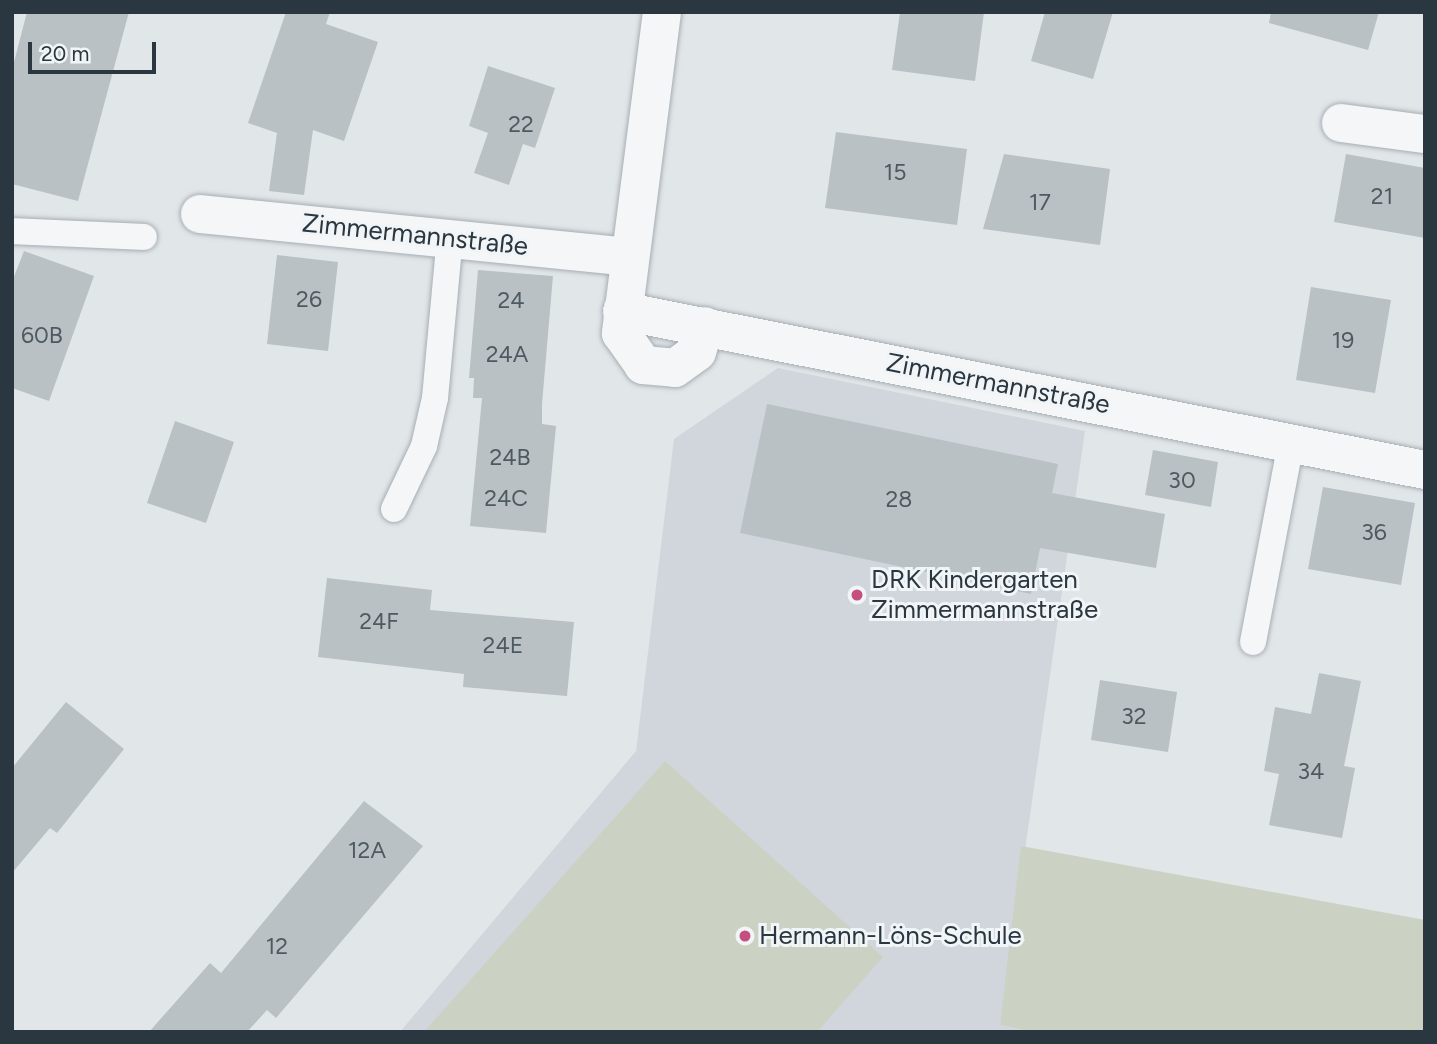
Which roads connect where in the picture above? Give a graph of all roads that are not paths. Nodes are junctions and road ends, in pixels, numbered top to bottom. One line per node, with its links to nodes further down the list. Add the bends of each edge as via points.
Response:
1 (662, 12): 8 (street)
2 (1341, 123): 3 (street)
3 (1425, 134)
4 (200, 214): 7 (street, Zimmermannstraße)
5 (12, 231): 6 (lane)
6 (144, 237)
7 (450, 237): 8 (street, Zimmermannstraße); 13 (lane, via 435,398 424,446)
8 (630, 257): 9 (street)
9 (622, 312): 10 (street, Zimmermannstraße); 10 (street, via 623,342 652,368 688,362 704,340)
10 (705, 326): 11 (street, Zimmermannstraße)
11 (1291, 443): 12 (street, Zimmermannstraße); 14 (lane)
12 (1425, 470)
13 (394, 509)
14 (1253, 642)

